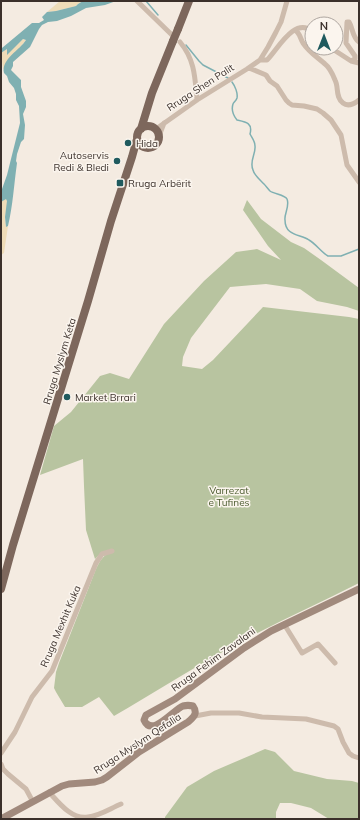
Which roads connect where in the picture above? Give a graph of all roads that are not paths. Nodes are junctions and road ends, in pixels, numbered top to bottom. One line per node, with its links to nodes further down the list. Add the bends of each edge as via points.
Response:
1 (137, 1): 6 (street)
2 (189, 1): 6 (main road)
3 (287, 1): 9 (street, via 276,32)
4 (304, 27): 5 (street)
5 (295, 30): 9 (street, Rruga Shen Palit, via 267,60); 15 (street, via 310,52 328,67 336,81 340,100 347,105)
6 (176, 37): 13 (main road); 14 (street, via 194,68)
7 (359, 42): 10 (street, via 347,22 346,43 355,56)
8 (344, 56): 10 (street)
9 (260, 60): 12 (street, Rruga Shen Palit)
10 (351, 61): 11 (street)
11 (359, 63)
12 (248, 68): 14 (street, Rruga Shen Palit); 21 (street, via 266,75 292,105 316,109 331,120 341,135 347,165)
13 (152, 94): 16 (main road); 17 (main road, via 151,113)
14 (197, 100): 17 (street, Rruga Shen Palit)
15 (359, 100)
16 (141, 129): 17 (main road, via 148,126); 18 (main road)
17 (156, 131): 19 (main road, via 156,145)
18 (137, 139): 19 (main road); 20 (main road, Rruga Myslym Keta)
19 (147, 148): 20 (main road)
20 (132, 157): 23 (main road, Rruga Myslym Keta)
21 (359, 182)
22 (112, 550): 28 (street, Rruga Mexhit Kuka, via 102,554 96,563 52,671 32,697 16,732)
23 (1, 589)
24 (359, 589): 25 (street, Rruga Fehim Zavalani)
25 (284, 624): 26 (street, via 302,653 318,644); 27 (street, Rruga Fehim Zavalani, via 253,642 175,699 146,715 144,720 147,725 156,726 187,705 193,706)
26 (335, 663)
27 (195, 716): 29 (street, via 239,713 306,719 334,726 338,729 349,754); 31 (street, Rruga Myslym Qefalia, via 139,752 102,780 69,784)
28 (1, 753)
29 (359, 758)
30 (1, 764): 32 (street, via 8,774 26,789)
31 (49, 792): 32 (street, Rruga Myslym Qefalia); 33 (street, via 75,816 87,818)
32 (33, 802): 34 (street, Rruga Myslym Qefalia)
33 (121, 804)
34 (1, 818)

